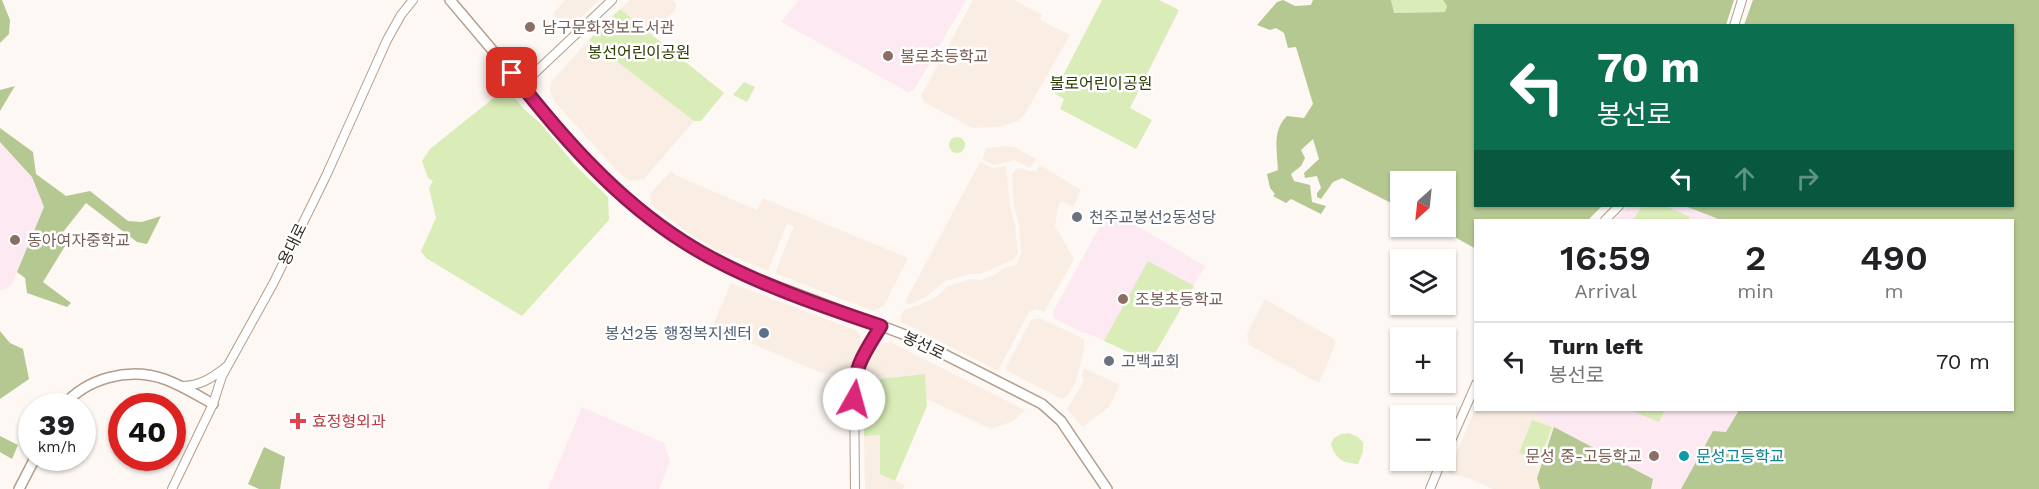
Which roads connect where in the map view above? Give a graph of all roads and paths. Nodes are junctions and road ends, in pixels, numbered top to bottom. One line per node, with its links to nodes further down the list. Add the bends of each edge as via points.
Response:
1 (413, 0): 10 (street, 용대로, via 387,40 297,234)
2 (450, 0): 6 (main road, 봉선로)
3 (612, 0): 6 (street)
4 (1742, 0): 5 (street)
5 (1735, 24)
6 (522, 85): 9 (main road, 봉선로, via 581,155 636,207 684,243 734,270)
7 (1618, 207): 8 (street)
8 (1606, 219)
9 (881, 326): 20 (street, via 854,376); 21 (main road, 봉선로, via 1042,404 1061,421)
10 (229, 364): 11 (street, via 206,381); 14 (street, 용대로)
11 (182, 386): 13 (main road, via 156,376 120,375 99,380); 14 (main road)
12 (1474, 389): 15 (street)
13 (77, 393)
14 (213, 404): 19 (street, 용대로)
15 (1456, 429)
16 (28, 471): 18 (main road)
17 (1437, 471): 22 (street)
18 (19, 489)
19 (172, 489)
20 (855, 489)
21 (1107, 489)
22 (1430, 489)

